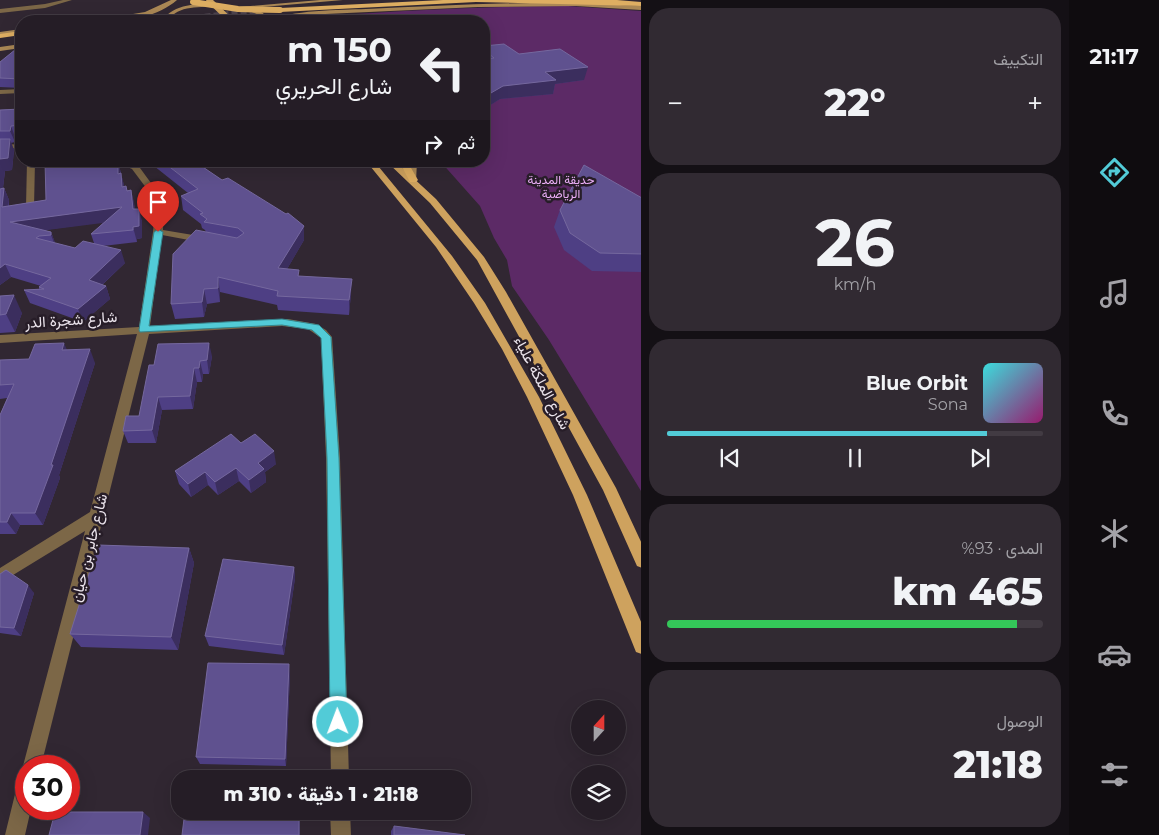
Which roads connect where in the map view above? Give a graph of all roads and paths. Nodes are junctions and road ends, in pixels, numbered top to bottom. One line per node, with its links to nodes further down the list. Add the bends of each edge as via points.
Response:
1 (69, 0): 18 (street)
2 (175, 0): 17 (main road); 20 (main road, via 152,12)
3 (188, 0): 10 (highway, bridge, via 264,11)
4 (199, 0): 19 (main road, bridge)
5 (209, 0): 23 (main road, bridge)
6 (222, 0): 15 (main road)
7 (340, 0): 13 (main road)
8 (385, 0): 9 (highway, via 281,9)
9 (429, 0)
10 (476, 0): 12 (highway)
11 (577, 0): 12 (highway)
12 (626, 3): 14 (highway)
13 (242, 4): 15 (main road); 24 (main road)
14 (641, 4)
15 (228, 6): 17 (main road)
16 (641, 8): 25 (main road, via 476,4)
17 (177, 10): 21 (main road); 22 (main road)
18 (0, 11)
19 (210, 12)
20 (133, 15)
21 (143, 15)
22 (169, 15)
23 (225, 15)
24 (262, 15)
25 (304, 15)
26 (15, 33): 27 (highway)
27 (0, 35)
28 (15, 42): 29 (highway)
29 (0, 43)
30 (15, 44): 31 (main road)
31 (0, 49)
32 (15, 91): 33 (street)
33 (0, 92)
34 (15, 146): 35 (street)
35 (0, 147)
36 (31, 167): 43 (street)
37 (135, 167): 44 (street, شارع جابر بن حيان, via 154,193 159,207)
38 (375, 167): 51 (main road, شارع الملكة علياء, via 449,258 530,391 609,560)
39 (397, 167): 42 (main road, شارع الملكة علياء)
40 (406, 167): 42 (highway)
41 (412, 167): 42 (main road)
42 (413, 180): 49 (main road, شارع الملكة علياء, via 467,241 501,292 609,488)
43 (30, 207)
44 (158, 232): 45 (street); 46 (street, شارع جابر بن حيان)
45 (212, 242)
46 (144, 330): 47 (street, شارع شجرة الدر); 48 (street, شارع جابر بن حيان); 53 (street, شارع شجرة الدر, via 282,322 315,327 326,337 333,458)
47 (0, 339)
48 (98, 516): 50 (street); 52 (street, شارع جابر بن حيان)
49 (641, 559)
50 (0, 576)
51 (641, 643)
52 (35, 755)
53 (340, 770)
54 (19, 820): 56 (street)
55 (340, 820): 57 (street)
56 (15, 835)
57 (341, 835)

